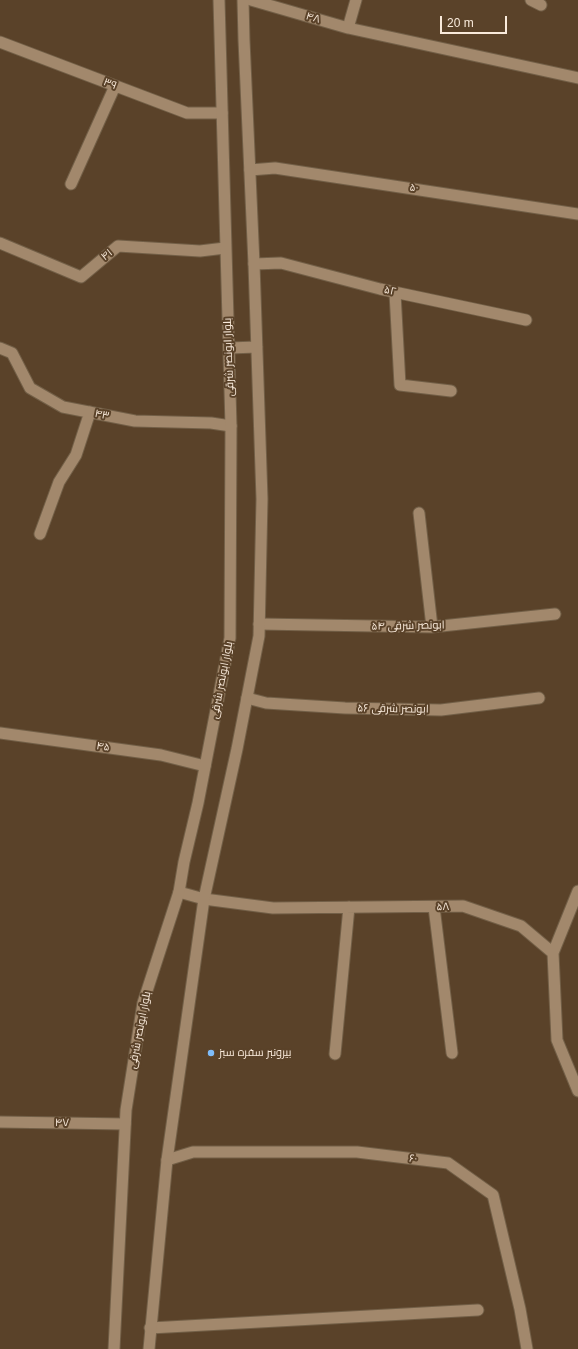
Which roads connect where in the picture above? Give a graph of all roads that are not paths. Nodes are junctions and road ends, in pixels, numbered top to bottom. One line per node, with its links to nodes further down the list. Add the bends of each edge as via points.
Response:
1 (219, 0): 9 (street, بلوار ابونصر شرقی)
2 (243, 0): 10 (street)
3 (251, 0): 5 (street, ۴۸)
4 (356, 0): 5 (street)
5 (348, 28): 7 (street, ۴۸)
6 (0, 42): 8 (street, ۳۹)
7 (578, 78)
8 (115, 86): 9 (street, ۳۹, via 187,113); 11 (street)
9 (222, 113): 14 (street, بلوار ابونصر شرقی)
10 (250, 170): 12 (street, ۵۰, via 275,168); 15 (street)
11 (71, 184)
12 (578, 214)
13 (0, 243): 14 (street, ۴۱, via 81,277 118,246 200,251)
14 (225, 248): 20 (street, بلوار ابونصر شرقی)
15 (254, 264): 16 (street, ۵۲, via 281,263); 18 (street)
16 (395, 292): 17 (street, ۵۲); 21 (street, via 400,385)
17 (526, 320)
18 (257, 347): 20 (street); 27 (street, via 262,499)
19 (0, 348): 22 (street, ۴۳, via 12,353 30,388 63,407)
20 (229, 348): 23 (street, بلوار ابونصر شرقی)
21 (451, 391)
22 (90, 412): 23 (street, ۴۳, via 136,421); 25 (street, via 76,455 59,482)
23 (231, 426): 32 (street, بلوار ابونصر شرقی, via 230,638)
24 (419, 513): 28 (street)
25 (40, 534)
26 (555, 614): 28 (street, ابونصر شرقی ۵۴)
27 (259, 624): 28 (street, ابونصر شرقی ۵۴); 29 (street)
28 (432, 627)
29 (247, 698): 30 (street, ابونصر شرقی ۵۶, via 266,702 345,708 440,710); 35 (street)
30 (539, 698)
31 (0, 733): 32 (street, ۴۵, via 160,755)
32 (206, 766): 33 (street, بلوار ابونصر شرقی)
33 (179, 892): 35 (street, ۵۸); 43 (street, بلوار ابونصر شرقی, via 143,1003)
34 (578, 892): 38 (street)
35 (204, 899): 36 (street, ۵۸, via 273,908); 44 (street)
36 (348, 907): 37 (street, ۵۸); 40 (street)
37 (434, 907): 38 (street, ۵۸, via 463,906 521,926); 39 (street)
38 (553, 953): 41 (street, via 557,1040)
39 (452, 1053)
40 (335, 1054)
41 (578, 1091)
42 (0, 1122): 43 (street, ۴۷)
43 (125, 1124): 47 (street, بلوار ابونصر شرقی)
44 (167, 1160): 46 (street); 49 (street, ۶۰, via 193,1152 357,1152 448,1163 493,1195)
45 (478, 1310): 46 (street)
46 (150, 1328): 48 (street)
47 (114, 1349)
48 (149, 1349)
49 (527, 1349)

